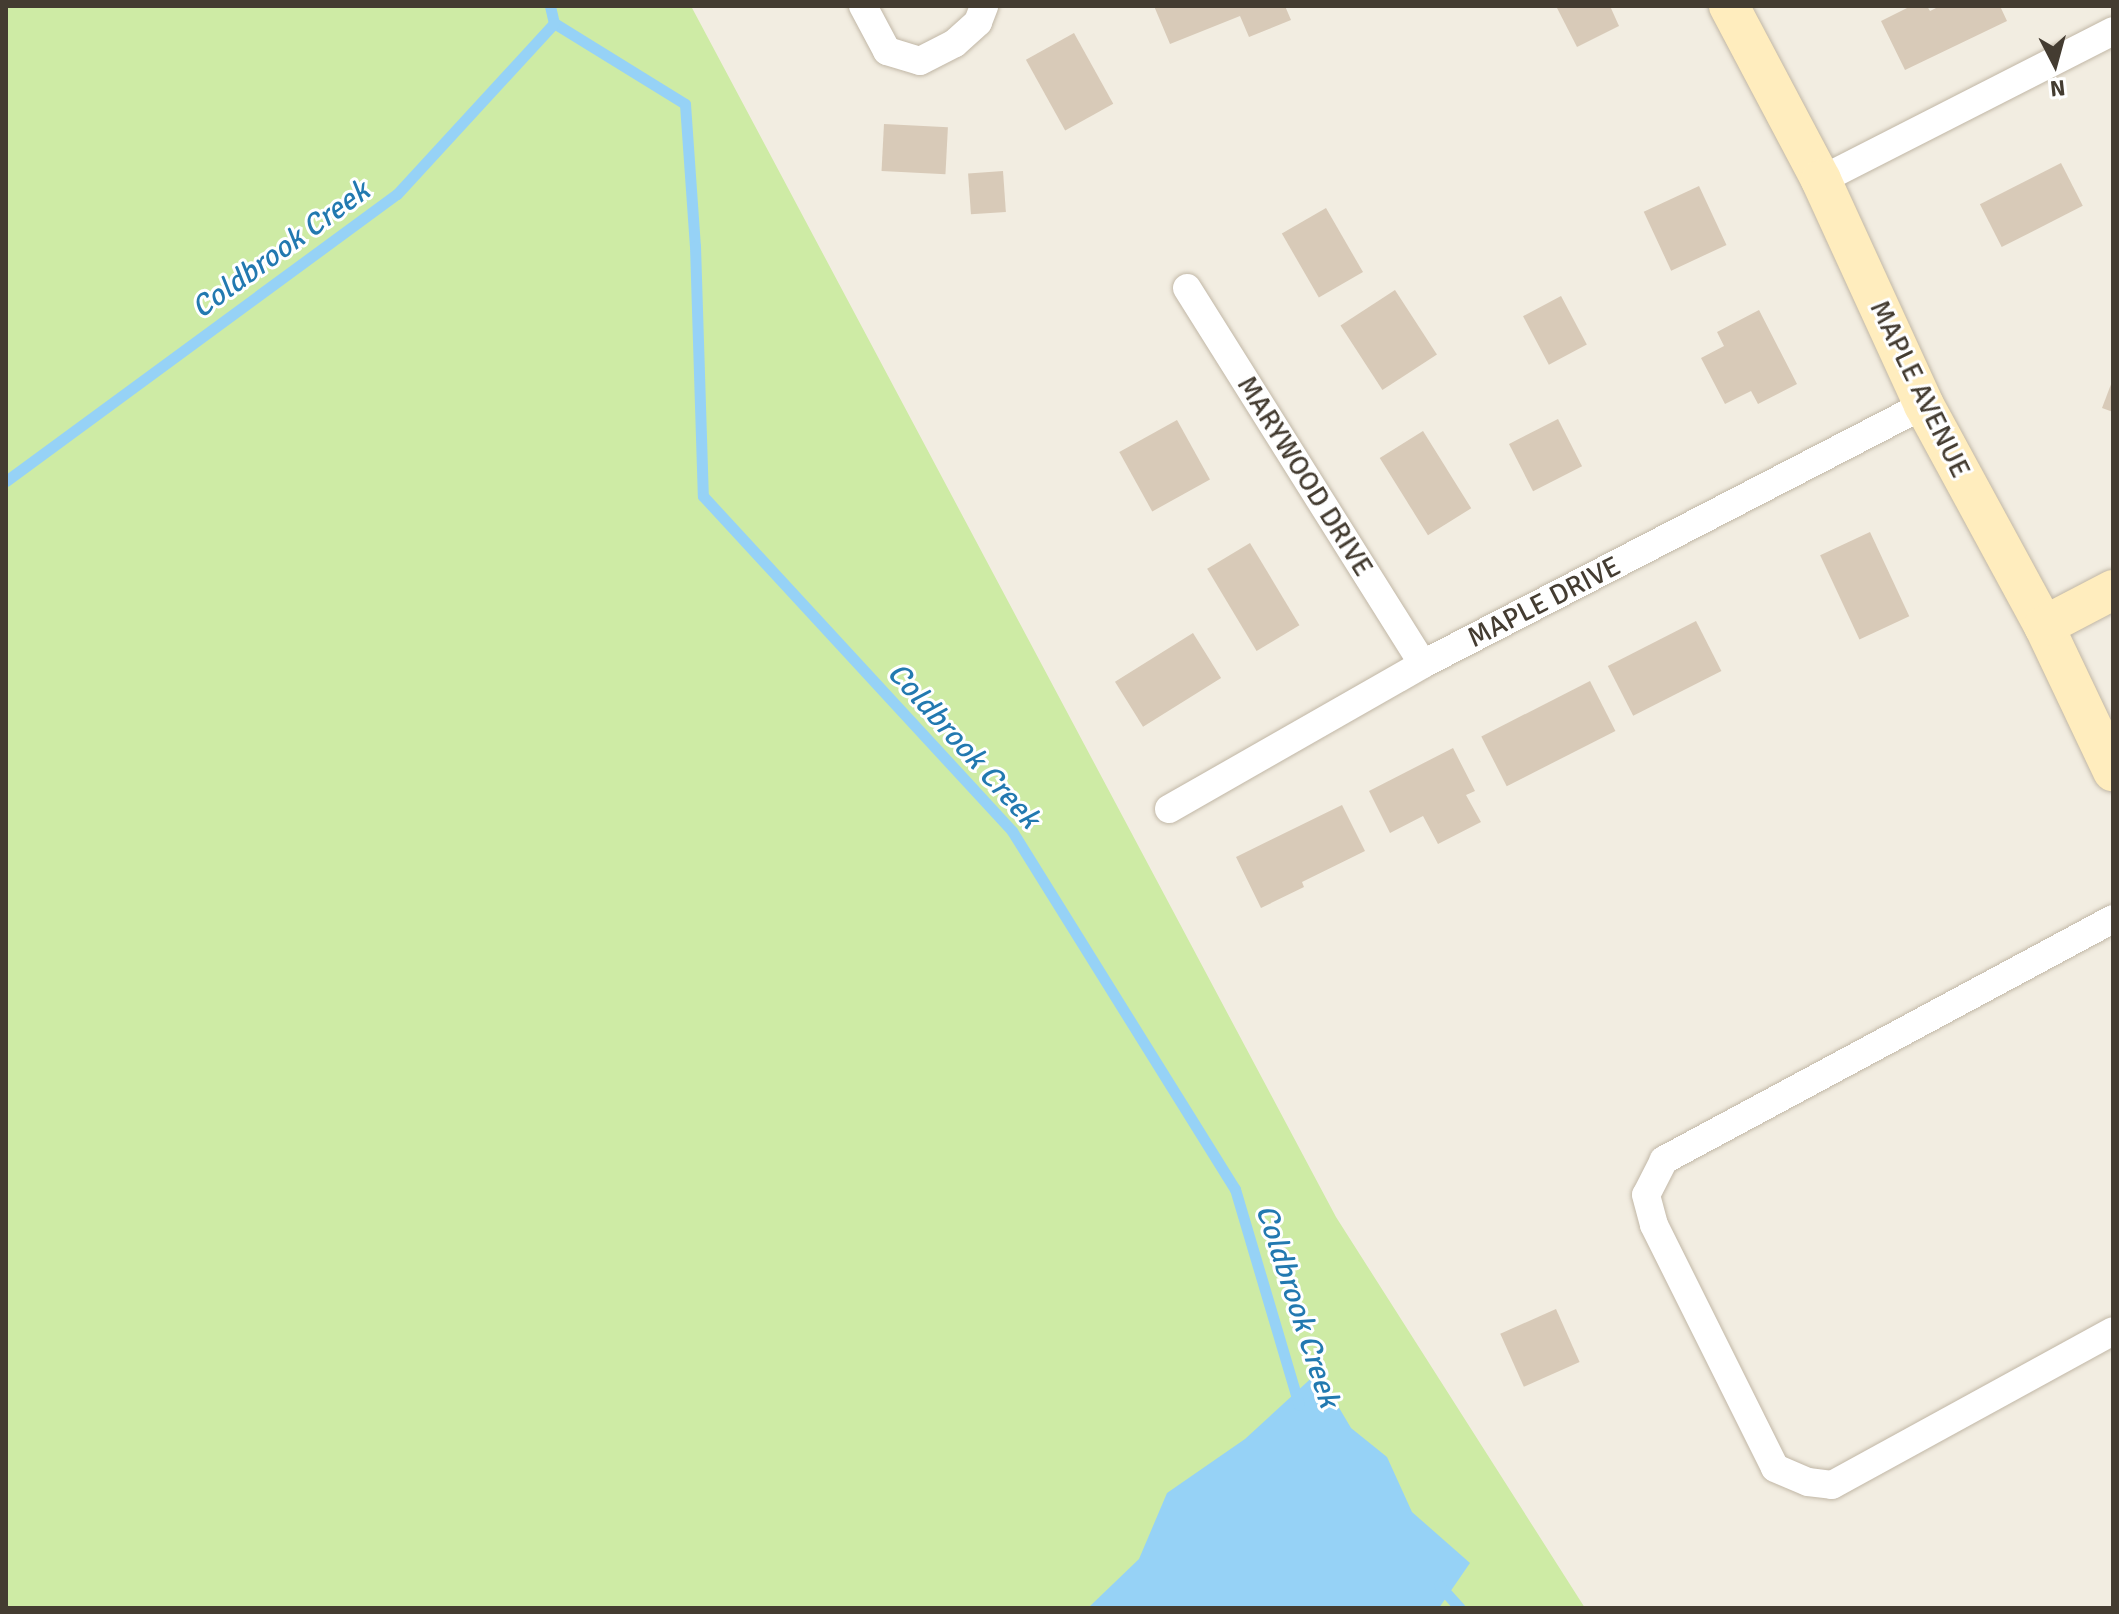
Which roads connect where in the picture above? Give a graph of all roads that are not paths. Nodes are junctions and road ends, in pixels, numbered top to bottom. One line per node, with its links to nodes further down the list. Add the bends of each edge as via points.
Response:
1 (863, 6): 2 (street, via 887,51 920,61 955,43 978,22)
2 (984, 6)
3 (1729, 6): 5 (main road, MAPLE AVENUE)
4 (2113, 31): 5 (street)
5 (1821, 180): 7 (main road, MAPLE AVENUE)
6 (1187, 288): 10 (street, MARYWOOD DRIVE)
7 (1924, 405): 9 (main road, MAPLE AVENUE); 10 (street, MAPLE DRIVE)
8 (2113, 590): 9 (main road)
9 (2044, 626): 11 (main road, MAPLE AVENUE)
10 (1423, 664): 12 (street, MAPLE DRIVE)
11 (2113, 771)
12 (1169, 809)
13 (2113, 919): 14 (street, via 1664,1160 1646,1195 1654,1225 1775,1468 1808,1482 1832,1485)
14 (2113, 1331)

